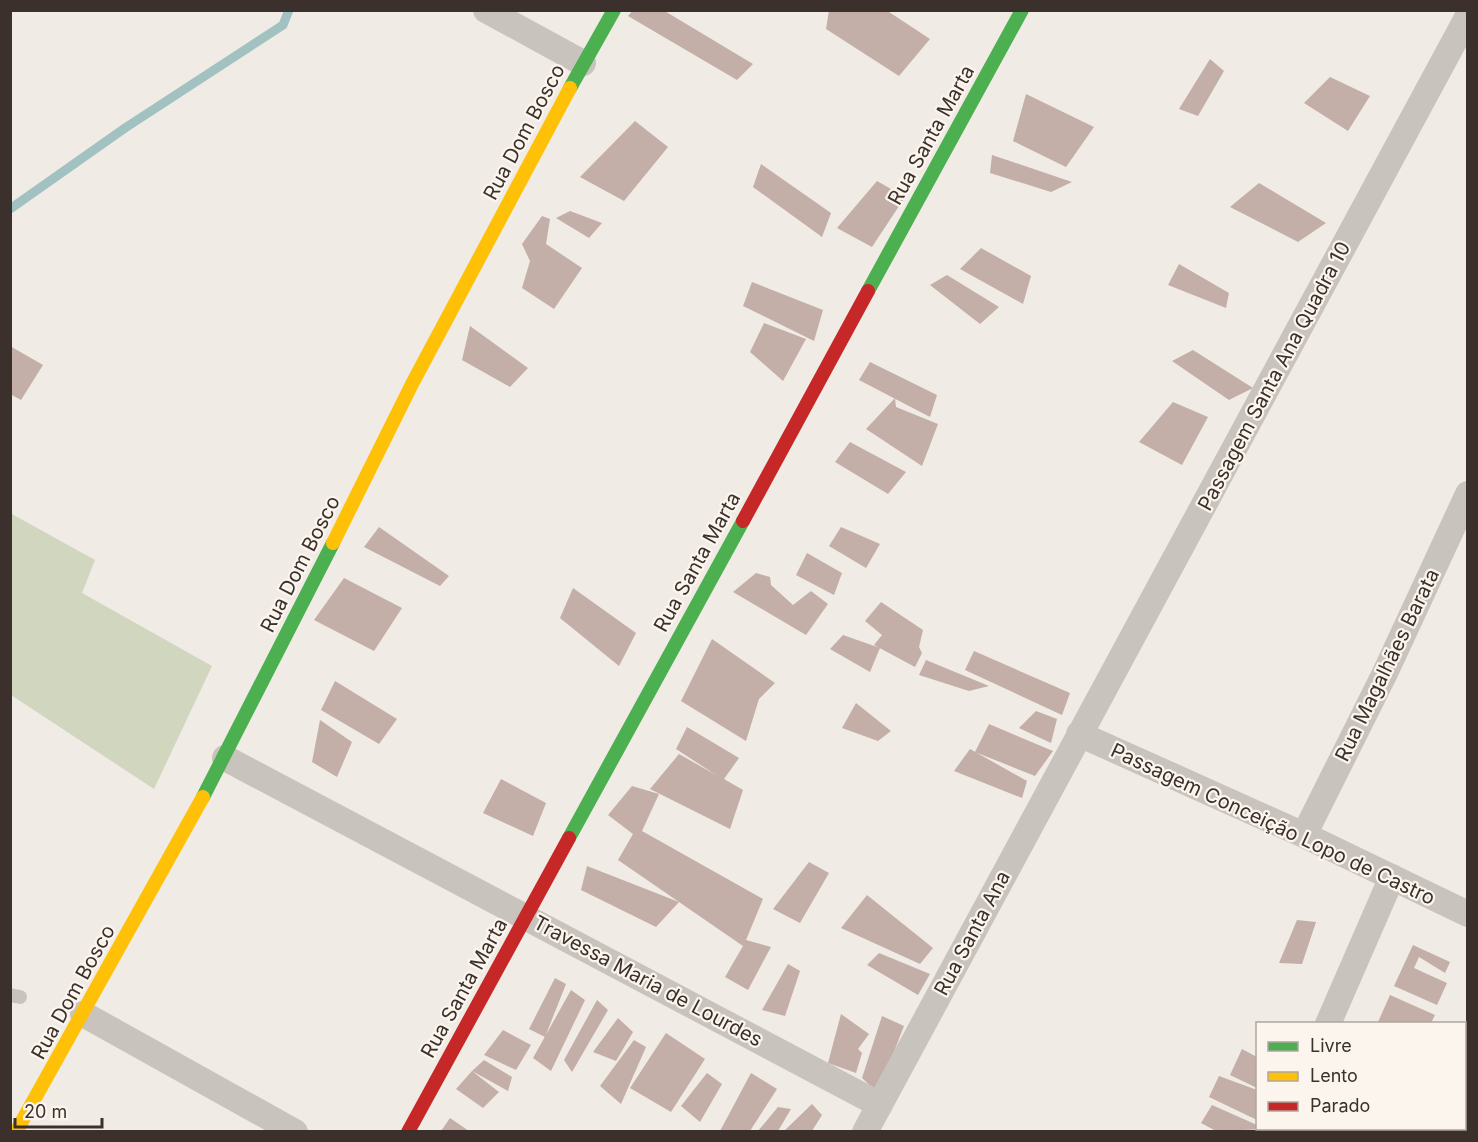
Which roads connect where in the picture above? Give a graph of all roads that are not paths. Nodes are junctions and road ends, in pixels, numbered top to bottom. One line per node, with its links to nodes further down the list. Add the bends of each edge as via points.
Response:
1 (486, 10): 5 (street)
2 (614, 10): 5 (street, Rua Dom Bosco)
3 (1022, 10): 12 (street, Rua Santa Marta)
4 (1467, 15): 7 (street, Passagem Santa Ana Quadra 10)
5 (583, 63): 8 (street, Rua Dom Bosco, via 412,384)
6 (1467, 494): 9 (street, Rua Magalhães Barata, via 1385,673)
7 (1079, 734): 9 (street, Passagem Conceição Lopo de Castro); 15 (street, Rua Santa Ana)
8 (225, 758): 12 (street, Travessa Maria de Lourdes); 13 (street, Rua Dom Bosco)
9 (1304, 835): 10 (street, Passagem Conceição Lopo de Castro)
10 (1392, 877): 11 (street, Passagem Conceição Lopo de Castro); 14 (street)
11 (1467, 914)
12 (526, 915): 15 (street, Travessa Maria de Lourdes); 18 (street, Rua Santa Marta)
13 (83, 1014): 16 (street, Rua Dom Bosco); 17 (street)
14 (1328, 1022)
15 (880, 1104): 19 (street, Rua Santa Ana)
16 (16, 1131)
17 (295, 1131)
18 (408, 1131)
19 (865, 1131)

